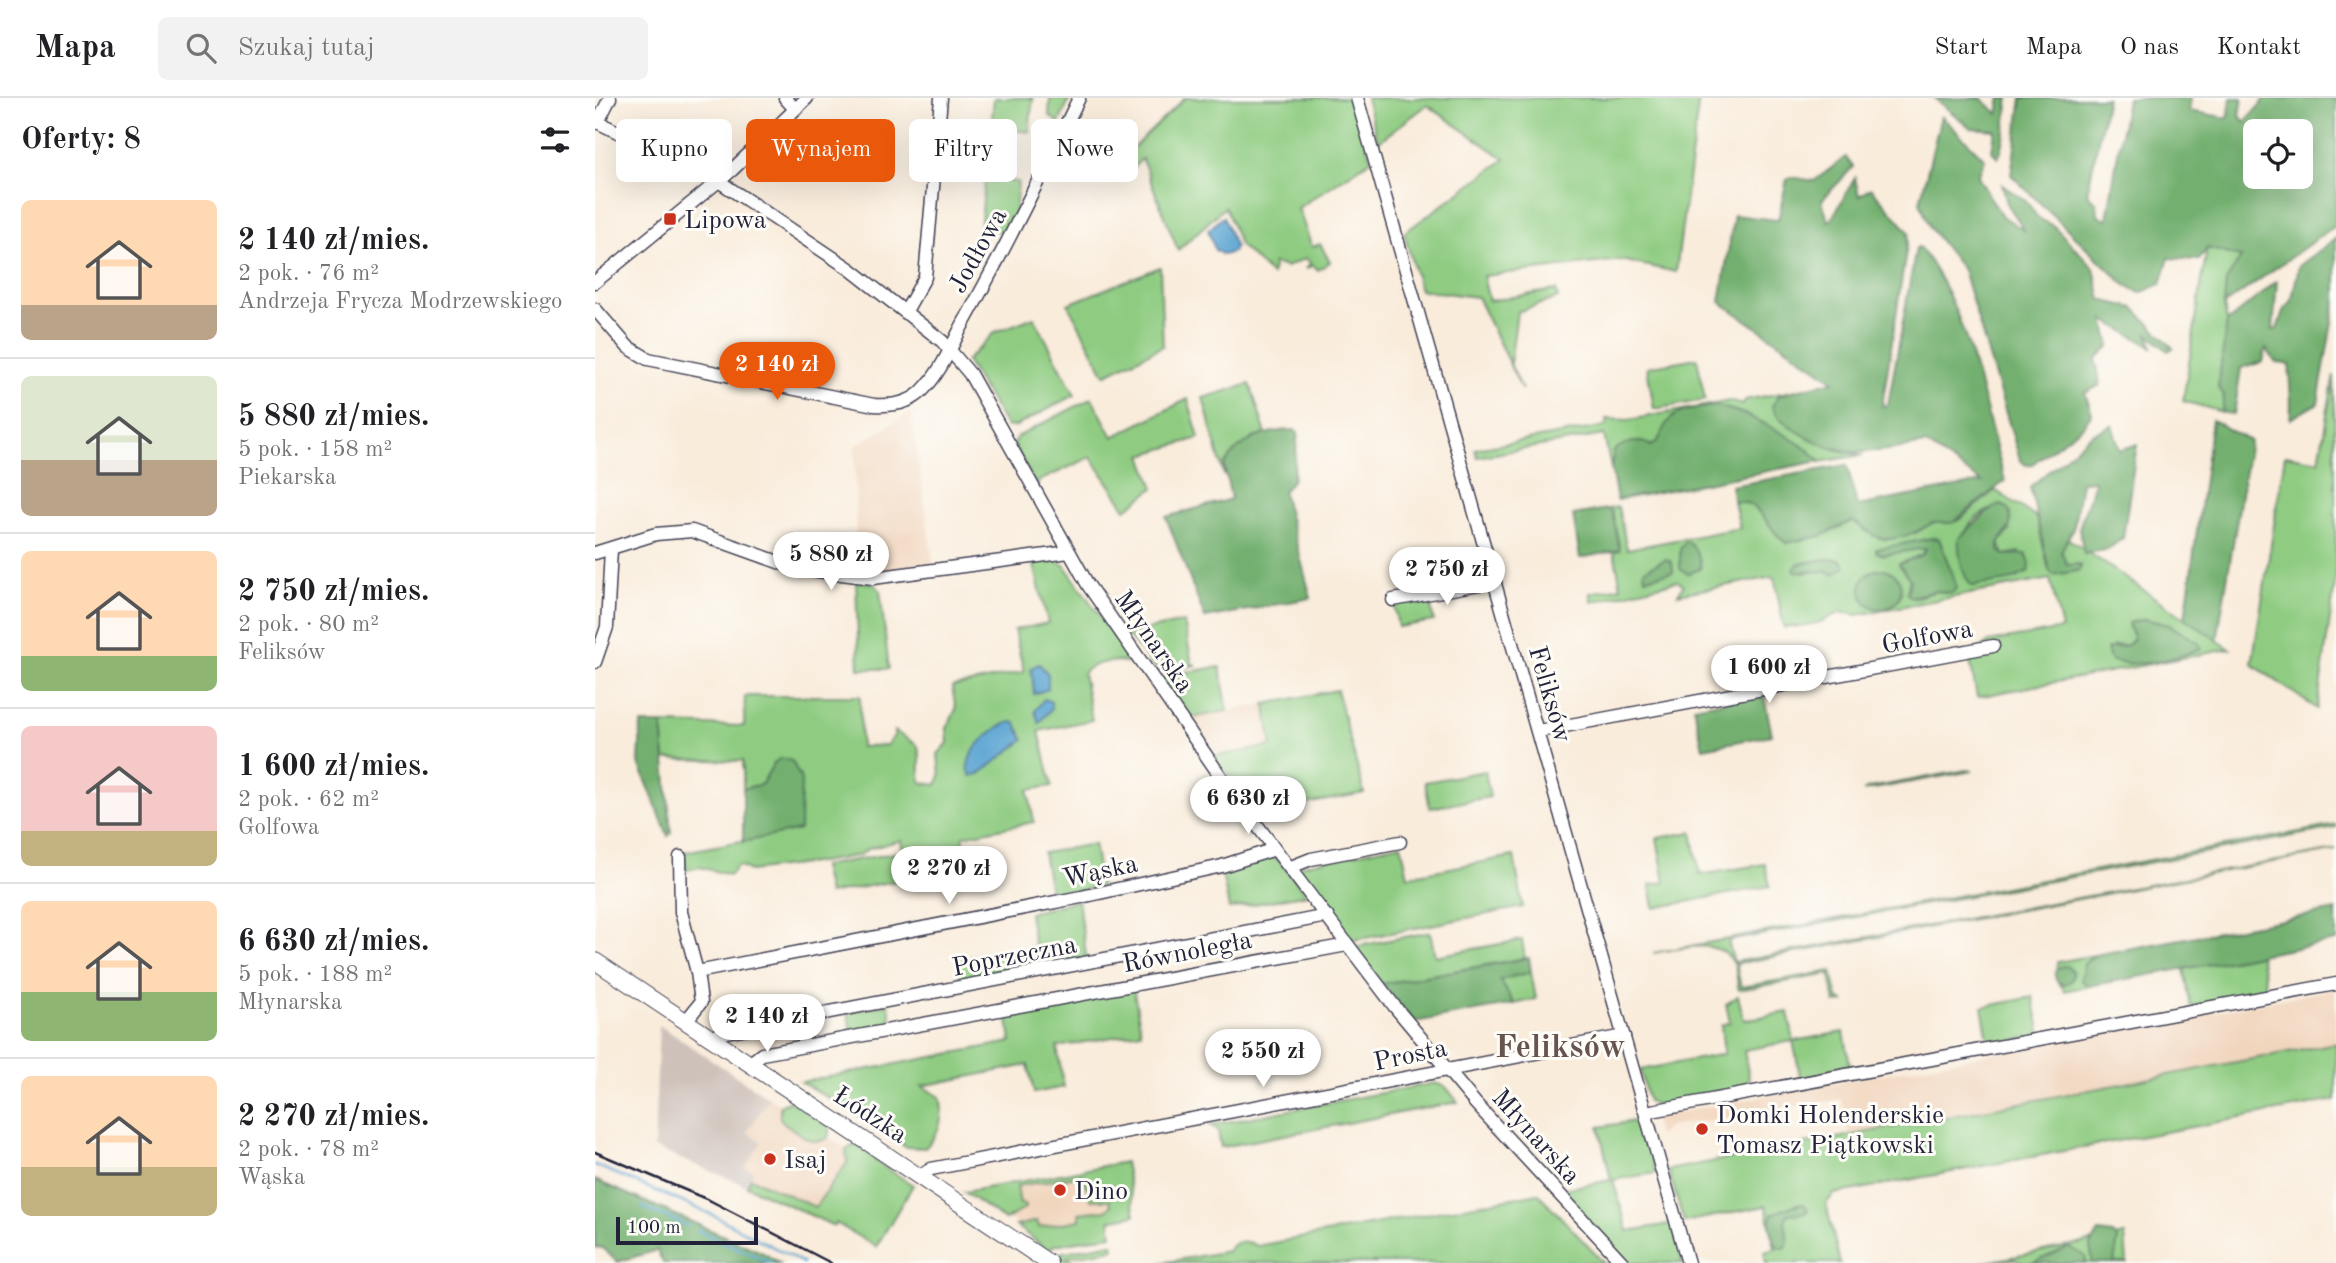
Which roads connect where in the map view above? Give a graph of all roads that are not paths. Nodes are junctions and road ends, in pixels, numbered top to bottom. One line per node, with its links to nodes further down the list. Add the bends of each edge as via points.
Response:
1 (610, 98): 8 (street)
2 (785, 98): 7 (street)
3 (807, 98): 7 (street)
4 (941, 98): 15 (street, via 925,277)
5 (1079, 98): 16 (street, Jodłowa, via 1029,204)
6 (1357, 98): 20 (street, Feliksów)
7 (795, 109): 10 (street)
8 (596, 121): 9 (street, Młynarska)
9 (616, 131)
10 (732, 170)
11 (715, 182): 13 (street)
12 (720, 182): 15 (street, Młynarska)
13 (595, 282)
14 (595, 309): 16 (street, Jodłowa, via 628,347 648,359 874,405 913,398 930,382)
15 (906, 311): 16 (street, Młynarska)
16 (951, 348): 18 (street, Młynarska)
17 (611, 549): 18 (street, via 666,532 692,531 795,568 873,578); 19 (street); 23 (street, via 607,627)
18 (1069, 552): 26 (street, Młynarska, via 1117,628)
19 (595, 553)
20 (1496, 582): 21 (street); 24 (street, Feliksów)
21 (1393, 600)
22 (1993, 646): 24 (street, Golfowa)
23 (595, 662)
24 (1538, 731): 35 (street, Feliksów)
25 (1400, 842): 28 (street)
26 (1275, 849): 28 (street, Młynarska); 32 (street, Wąska, via 1222,866 1070,900)
27 (680, 857): 32 (street, via 681,912)
28 (1291, 867): 29 (street, Młynarska)
29 (1327, 916): 30 (street, Młynarska); 36 (street, Poprzeczna, via 721,1033)
30 (1347, 944): 37 (street, Równoległa, via 762,1054); 38 (street, Młynarska)
31 (595, 961): 34 (main road, Łódzka)
32 (697, 972): 34 (street, via 701,1002)
33 (2336, 984): 39 (street)
34 (686, 1021): 36 (main road, Łódzka)
35 (1624, 1036): 38 (street, Prosta); 39 (street, Feliksów)
36 (710, 1039): 37 (main road, Łódzka)
37 (749, 1064): 40 (main road, Łódzka)
38 (1447, 1068): 40 (street, Prosta, via 931,1169); 42 (street, Młynarska)
39 (1646, 1112): 43 (street, Feliksów)
40 (920, 1177): 41 (main road, Łódzka)
41 (1049, 1263)
42 (1623, 1263)
43 (1688, 1263)

